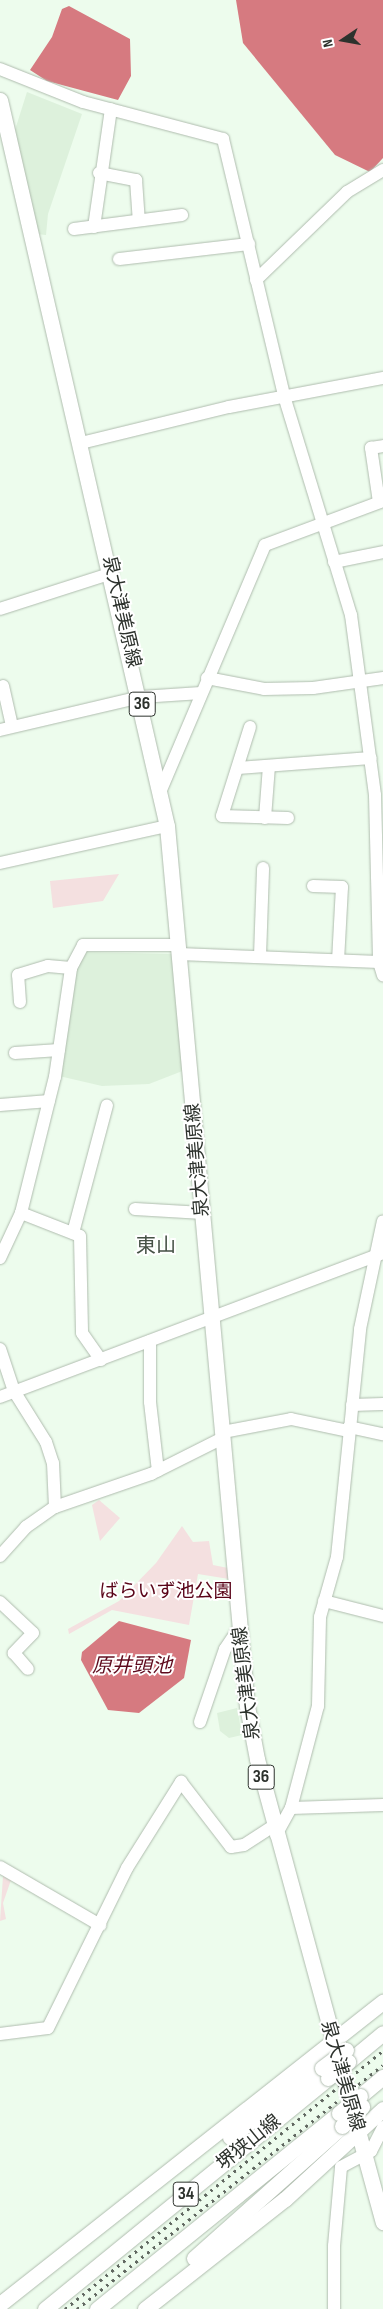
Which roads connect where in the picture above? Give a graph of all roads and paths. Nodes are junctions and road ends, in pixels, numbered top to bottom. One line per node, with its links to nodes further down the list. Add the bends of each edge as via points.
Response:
1 (0, 69): 3 (street, via 9,69 39,88)
2 (0, 100): 4 (main road, 泉大津美原線 / 36)
3 (111, 109): 6 (street); 11 (street, via 223,138)
4 (3, 130): 16 (main road, 泉大津美原線 / 36)
5 (382, 172): 13 (street, via 348,192)
6 (100, 173): 8 (street, via 136,180); 9 (street)
7 (182, 216): 8 (street)
8 (139, 219): 9 (street)
9 (94, 227): 10 (street)
10 (74, 230)
11 (249, 244): 12 (street); 13 (street)
12 (119, 259)
13 (256, 280): 15 (street)
14 (383, 378): 15 (street)
15 (284, 396): 16 (street); 19 (street)
16 (81, 443): 22 (main road, 泉大津美原線 / 36)
17 (383, 446): 18 (street, via 370,448)
18 (381, 502): 19 (street)
19 (322, 525): 21 (street); 24 (street, via 265,545)
20 (383, 552): 21 (street)
21 (334, 562): 26 (street, via 351,615)
22 (112, 573): 23 (street); 29 (main road, 泉大津美原線 / 36)
23 (0, 609)
24 (207, 678): 26 (street, via 264,689); 28 (street)
25 (383, 678): 26 (street)
26 (363, 681): 34 (street)
27 (3, 686): 30 (street)
28 (201, 693): 29 (street); 37 (street)
29 (141, 697): 31 (street); 37 (main road, 泉大津美原線 / 36)
30 (4, 705): 31 (street)
31 (12, 726): 33 (street)
32 (250, 727): 36 (street)
33 (0, 730)
34 (370, 758): 35 (street); 47 (street)
35 (269, 766): 36 (street); 38 (street)
36 (238, 768): 38 (street, via 222,816)
37 (161, 790): 40 (main road, 泉大津美原線 / 36)
38 (266, 818): 39 (street)
39 (288, 818)
40 (167, 826): 41 (street); 44 (main road, 泉大津美原線 / 36)
41 (0, 863)
42 (263, 868): 45 (street)
43 (313, 886): 46 (street, via 342,887)
44 (178, 949): 45 (street); 48 (street, via 83,945); 58 (main road, 泉大津美原線 / 36)
45 (260, 956): 46 (street)
46 (338, 960): 47 (street)
47 (379, 962): 49 (street)
48 (71, 968): 50 (street, via 48,966 18,975); 51 (street)
49 (383, 975)
50 (20, 1002)
51 (59, 1050): 52 (street); 53 (street)
52 (15, 1053)
53 (49, 1100): 55 (street); 57 (street)
54 (107, 1104): 60 (street)
55 (0, 1105)
56 (135, 1209): 58 (street)
57 (21, 1213): 60 (street); 62 (street)
58 (203, 1213): 63 (main road, 泉大津美原線 / 36)
59 (383, 1221): 61 (street)
60 (73, 1233): 66 (street, via 80,1236 82,1333)
61 (378, 1256): 63 (street); 70 (street)
62 (0, 1258)
63 (213, 1319): 64 (street); 73 (main road, 泉大津美原線 / 36)
64 (150, 1341): 66 (street); 74 (street, via 150,1402)
65 (0, 1350): 67 (street)
66 (101, 1360): 67 (street)
67 (14, 1391): 68 (street); 75 (street, via 46,1442 53,1463)
68 (0, 1397)
69 (383, 1404): 70 (street)
70 (352, 1405): 71 (street)
71 (348, 1429): 72 (street); 73 (street, via 281,1419); 77 (street, via 337,1557)
72 (383, 1434)
73 (223, 1435): 74 (street); 80 (main road, 泉大津美原線 / 36)
74 (158, 1470): 75 (street)
75 (55, 1507): 76 (street, via 26,1527)
76 (0, 1556)
77 (324, 1601): 79 (street); 84 (street, via 320,1617 318,1706)
78 (0, 1602): 81 (street, via 34,1633 14,1654)
79 (383, 1616)
80 (240, 1626): 82 (street, via 225,1649); 85 (main road, 泉大津美原線 / 36, via 247,1706)
81 (28, 1669)
82 (200, 1722)
83 (383, 1805): 84 (street)
84 (291, 1808): 85 (street)
85 (274, 1831): 87 (street, via 244,1845 231,1846 180,1782 127,1868); 92 (main road, 泉大津美原線 / 36)
86 (0, 1867): 87 (street)
87 (100, 1925): 91 (street, via 48,2028)
88 (383, 2002): 92 (main road)
89 (383, 2027): 93 (main road)
90 (383, 2033): 93 (main road, 堺狭山線 / 34)
91 (0, 2034)
92 (332, 2043): 101 (main road, 泉大津美原線 / 36); 104 (main road)
93 (347, 2056): 94 (main road, 堺狭山線 / 34, bridge)
94 (325, 2073): 104 (main road, via 36,2286); 105 (main road, 堺狭山線 / 34)
95 (383, 2077): 97 (main road, 堺狭山線 / 34)
96 (383, 2087): 97 (main road)
97 (361, 2102): 99 (main road, 堺狭山線 / 34, bridge)
98 (383, 2109): 101 (main road)
99 (341, 2119): 106 (main road, 堺狭山線 / 34); 107 (main road)
100 (383, 2128): 102 (street)
101 (358, 2132): 102 (main road, 泉大津美原線 / 36); 108 (main road, via 285,2199)
102 (365, 2156): 103 (main road, 泉大津美原線 / 36); 109 (street, via 341,2167)
103 (383, 2222)
104 (2, 2302)
105 (45, 2309)
106 (97, 2309)
107 (137, 2309)
108 (145, 2309)
109 (334, 2309)

